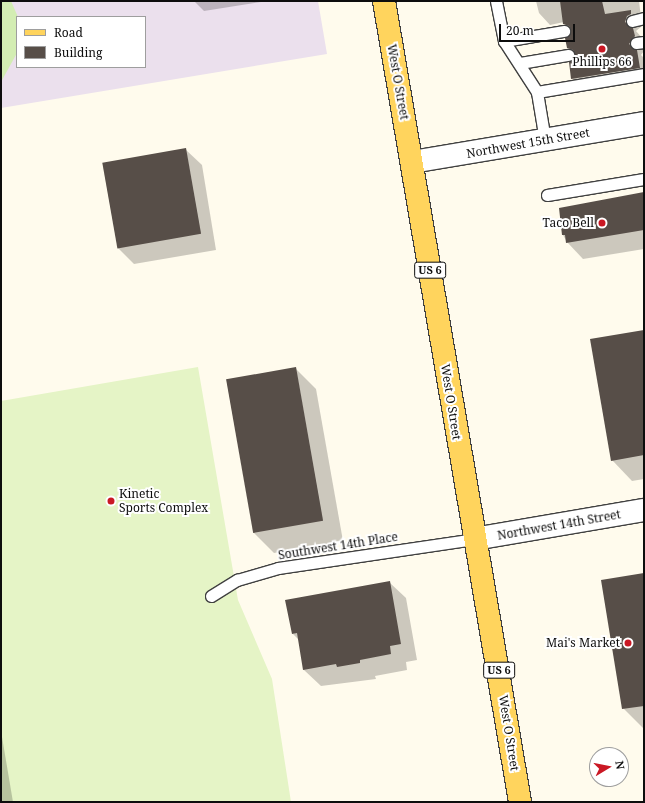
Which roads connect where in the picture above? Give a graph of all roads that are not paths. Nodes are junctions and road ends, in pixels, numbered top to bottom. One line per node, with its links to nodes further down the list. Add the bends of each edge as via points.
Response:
1 (384, 1): 13 (main road, West O Street / US 6)
2 (496, 1): 6 (lane)
3 (644, 18): 4 (lane)
4 (632, 21)
5 (564, 31): 6 (lane)
6 (504, 41): 8 (lane)
7 (568, 55): 8 (lane)
8 (520, 63): 10 (lane)
9 (644, 74): 10 (lane)
10 (537, 92): 12 (lane)
11 (644, 123): 12 (street, Northwest 15th Street)
12 (545, 140): 13 (street, Northwest 15th Street)
13 (412, 162): 17 (main road, West O Street / US 6)
14 (644, 179): 15 (lane)
15 (547, 195)
16 (644, 510): 17 (street, Northwest 14th Street)
17 (474, 539): 18 (lane, Southwest 14th Place, via 278,568 237,580); 19 (main road, West O Street / US 6)
18 (211, 596)
19 (520, 802)

